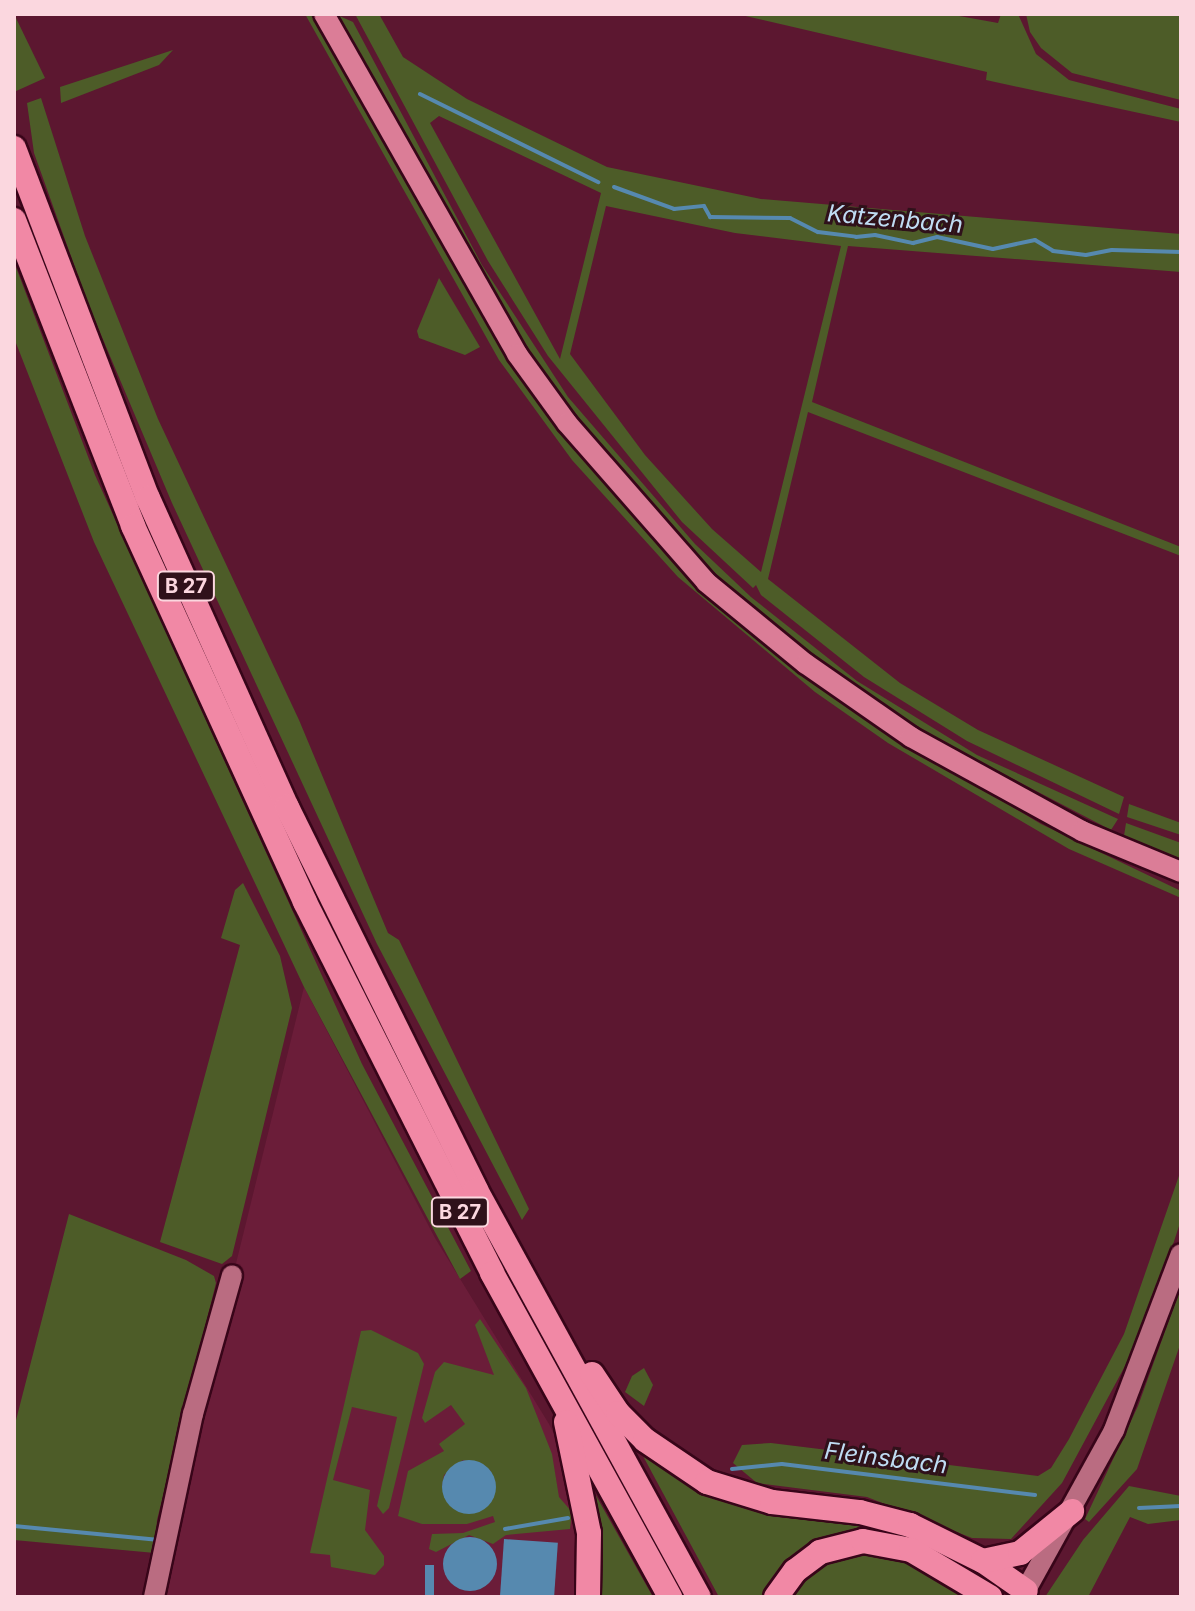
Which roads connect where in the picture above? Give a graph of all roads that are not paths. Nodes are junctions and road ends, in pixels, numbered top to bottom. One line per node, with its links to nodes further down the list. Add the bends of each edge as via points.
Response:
1 (324, 14): 4 (main road, via 517,354 567,423 706,582 806,664 911,737 1082,831)
2 (14, 148): 7 (highway, B 27, via 104,390 219,660 406,1055)
3 (14, 220): 8 (highway, B 27, via 128,512 243,770 395,1086)
4 (1181, 872)
5 (1181, 1254): 9 (street, via 1129,1397)
6 (232, 1275): 12 (street, via 193,1414)
7 (549, 1327): 10 (highway, via 585,1363 618,1413 693,1474 756,1499 893,1520); 15 (highway, B 27)
8 (564, 1406): 13 (highway, via 589,1533); 14 (highway, B 27)
9 (1072, 1511): 10 (highway, via 1020,1553); 11 (street)
10 (983, 1561): 11 (highway)
11 (1024, 1594)
12 (154, 1597)
13 (588, 1597)
14 (670, 1597)
15 (699, 1597)
16 (776, 1597): 17 (highway, via 795,1571 820,1552 863,1541 911,1550)
17 (990, 1597)

